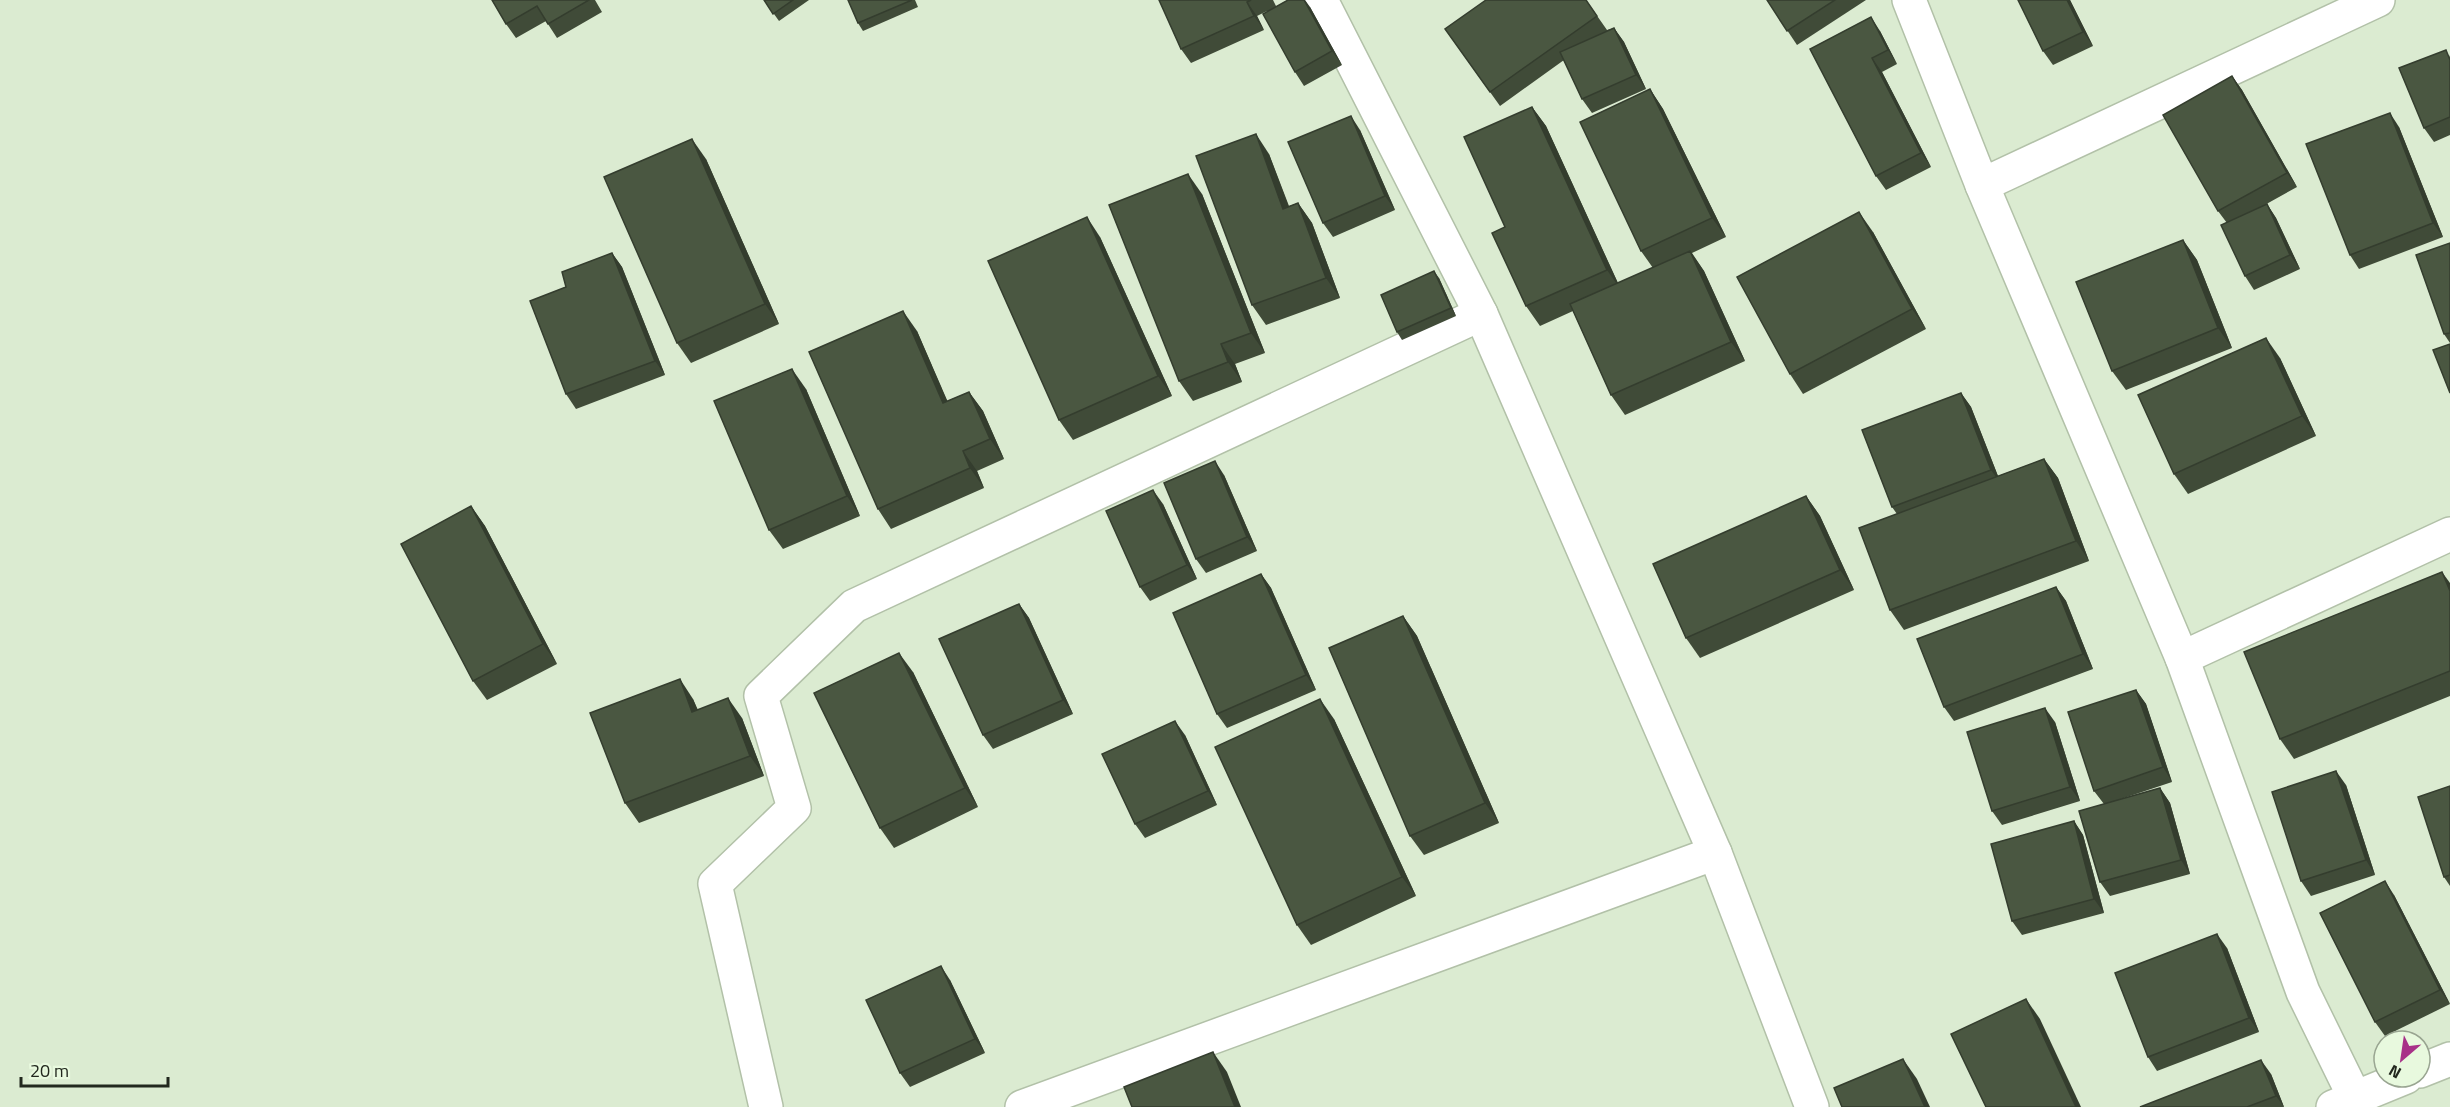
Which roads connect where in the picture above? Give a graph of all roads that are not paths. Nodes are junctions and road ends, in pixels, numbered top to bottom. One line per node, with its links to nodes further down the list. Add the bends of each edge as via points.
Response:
1 (1320, 0): 5 (street)
2 (1909, 0): 4 (street)
3 (2378, 0): 4 (street)
4 (1982, 185): 7 (street)
5 (1481, 314): 8 (street); 13 (street, via 854,606 761,696 794,808 715,884)
6 (2450, 534): 7 (street)
7 (2182, 658): 12 (street)
8 (1715, 853): 14 (street); 15 (street)
9 (2450, 1059): 10 (street)
10 (2432, 1066)
11 (2376, 1089): 12 (street)
12 (2344, 1102)
13 (766, 1107)
14 (1022, 1107)
15 (1812, 1107)

